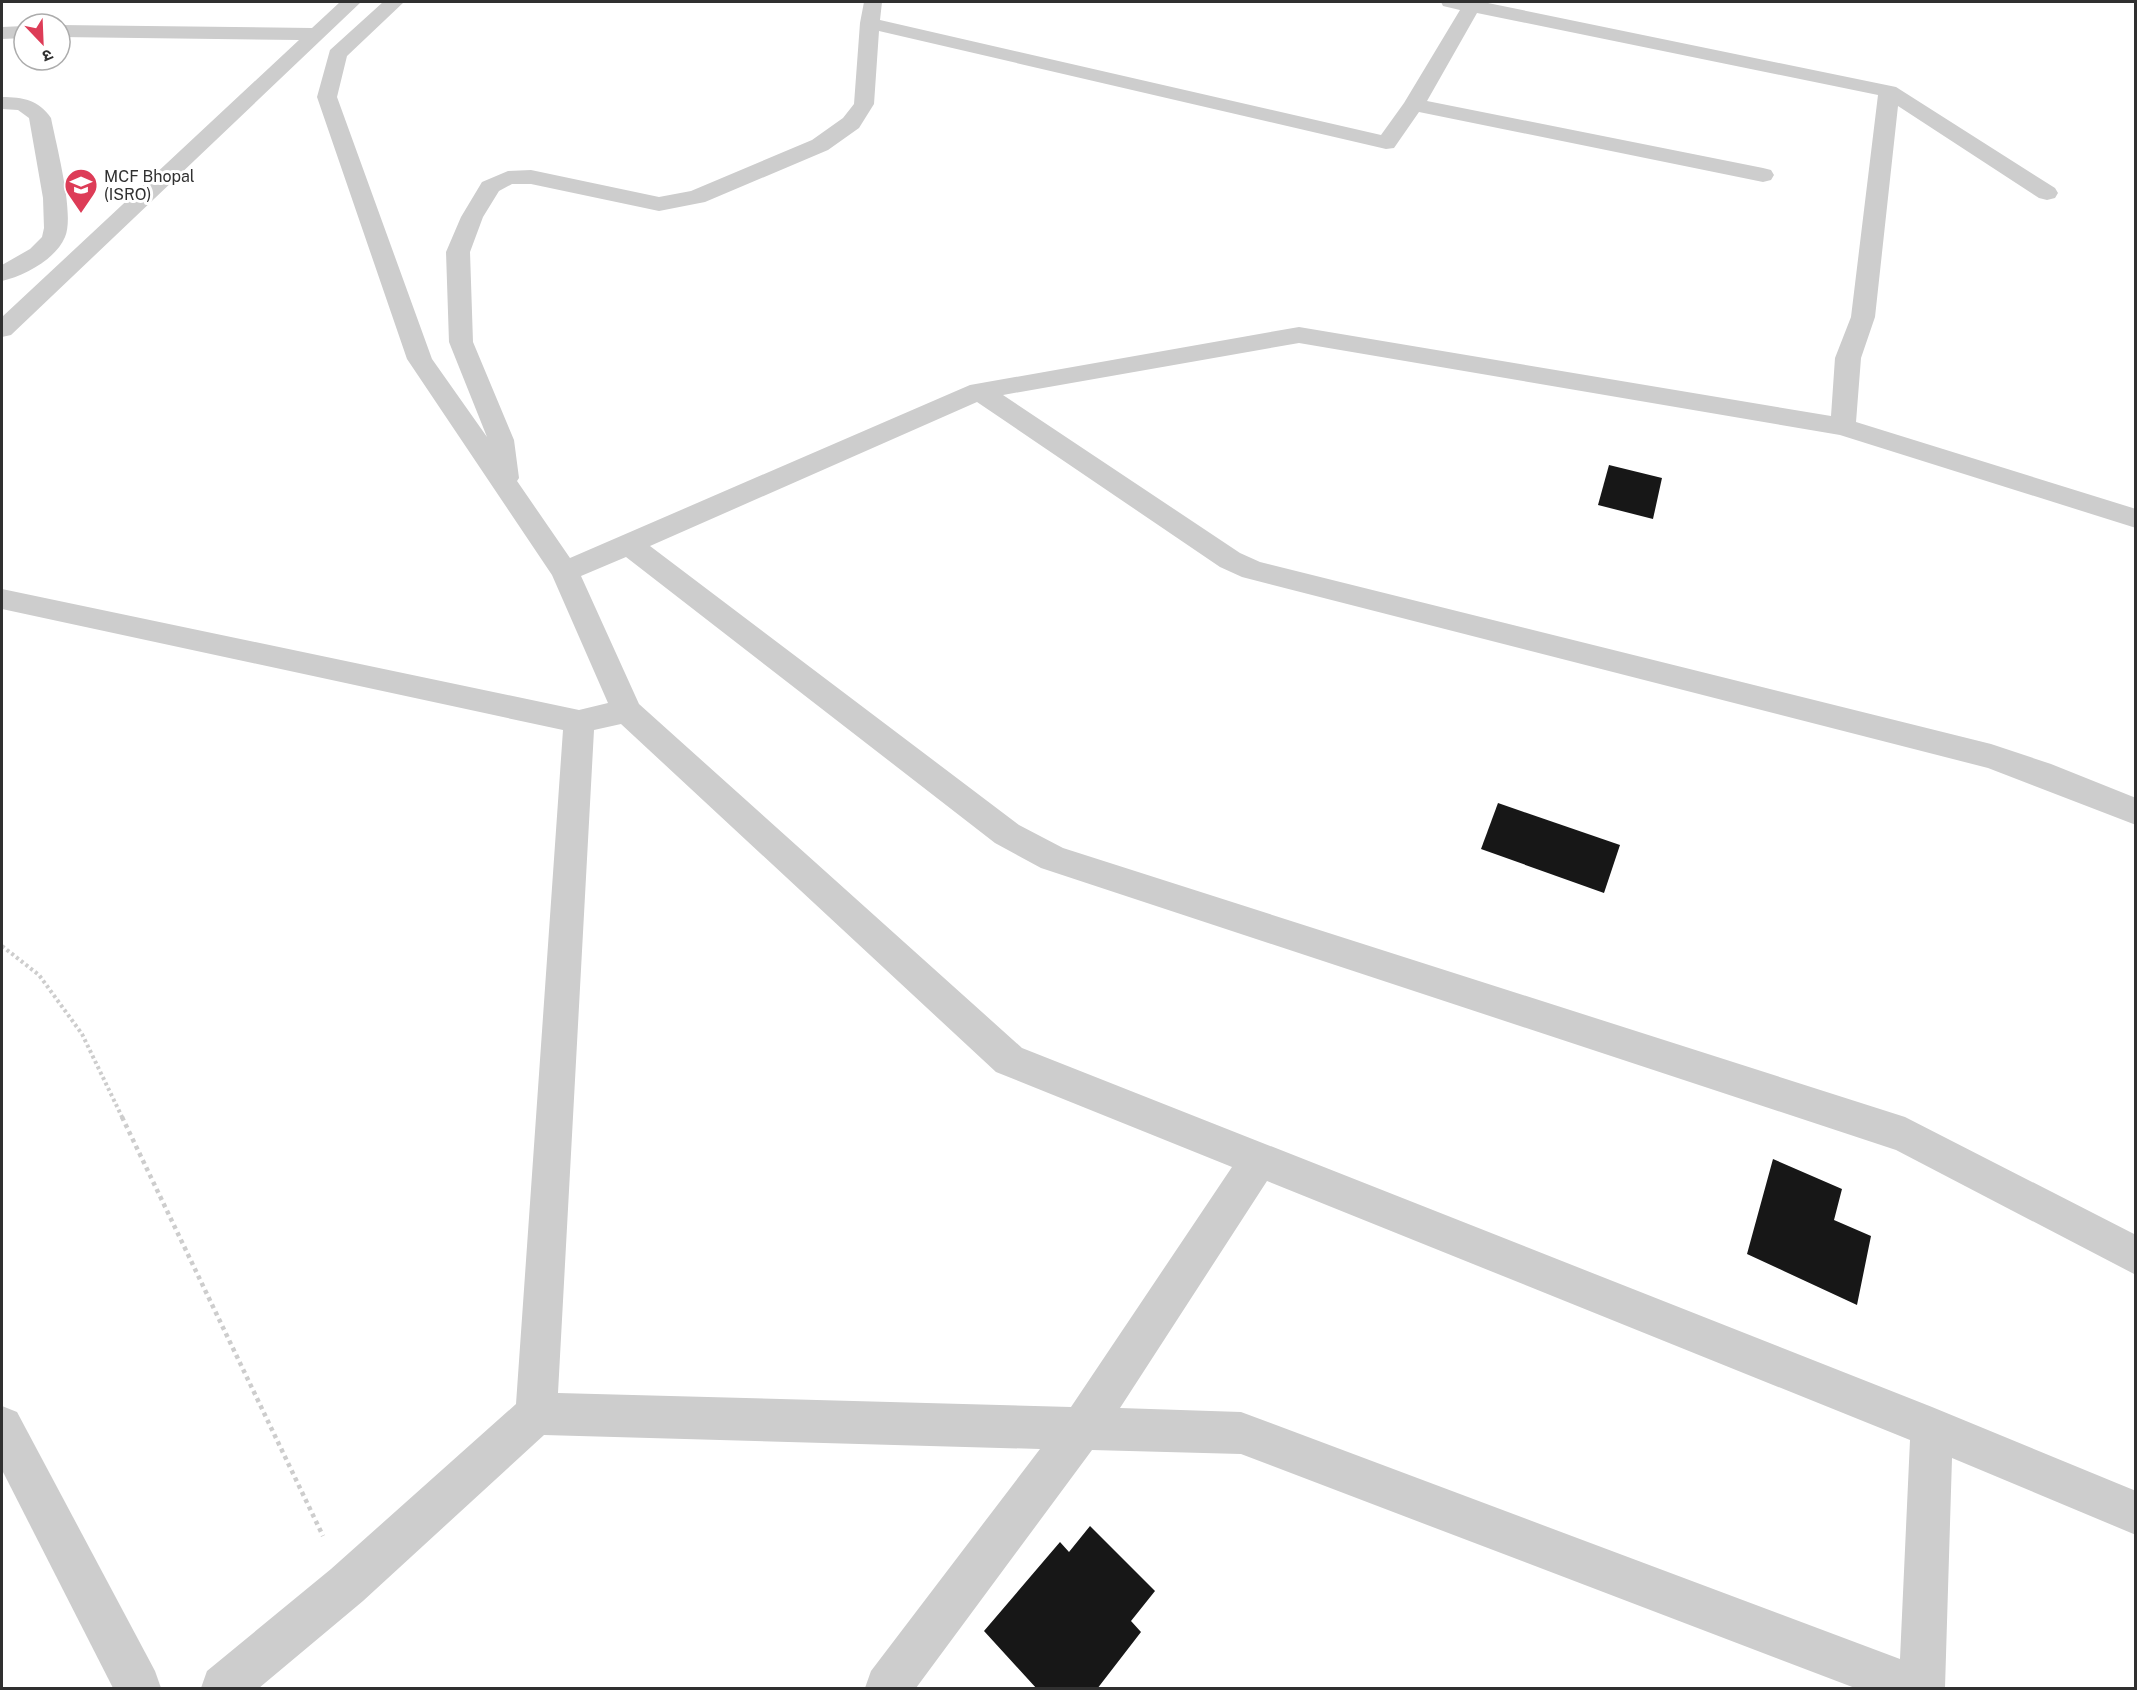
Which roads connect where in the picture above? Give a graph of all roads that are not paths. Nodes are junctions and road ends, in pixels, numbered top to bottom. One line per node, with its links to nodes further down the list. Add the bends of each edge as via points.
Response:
1 (351, 2): 7 (street)
2 (394, 2): 17 (street, via 337,54 327,97 420,359)
3 (1448, 2): 4 (street)
4 (1472, 4): 8 (street); 10 (street)
5 (872, 12): 10 (street, via 1386,143); 17 (street, via 864,104 851,123 820,145 697,197 659,204 531,177 508,178 490,187 472,217 459,252 461,342 501,440)
6 (72, 31): 7 (street)
7 (317, 34): 14 (street)
8 (1889, 91): 12 (street); 16 (street, via 1863,317 1848,358)
9 (2, 102): 13 (street, via 27,106 40,118 57,225 47,245)
10 (1414, 105): 11 (street)
11 (1763, 175)
12 (2047, 193)
13 (2, 274)
14 (2, 330)
15 (979, 391): 16 (street, via 1299,335); 19 (street); 24 (street, via 1230,560 1252,570 1991,756)
16 (1843, 427): 18 (street)
17 (506, 486): 20 (street)
18 (2136, 519)
19 (628, 544): 20 (street); 26 (street, via 1028,847 1885,1128 1932,1148)
20 (565, 572): 22 (street)
21 (2, 599): 23 (street)
22 (627, 711): 23 (street); 25 (street, via 1009,1060)
23 (579, 722): 27 (street)
24 (2136, 812)
25 (1258, 1159): 29 (street); 30 (street)
26 (2136, 1256)
27 (536, 1414): 30 (street); 33 (street, via 347,1586)
28 (2, 1426): 32 (street)
29 (1932, 1428): 31 (street); 36 (street)
30 (1082, 1429): 34 (street); 35 (street, via 1240,1433)
31 (2136, 1514)
32 (138, 1689)
33 (224, 1689)
34 (888, 1689)
35 (1915, 1689)
36 (1922, 1689)

